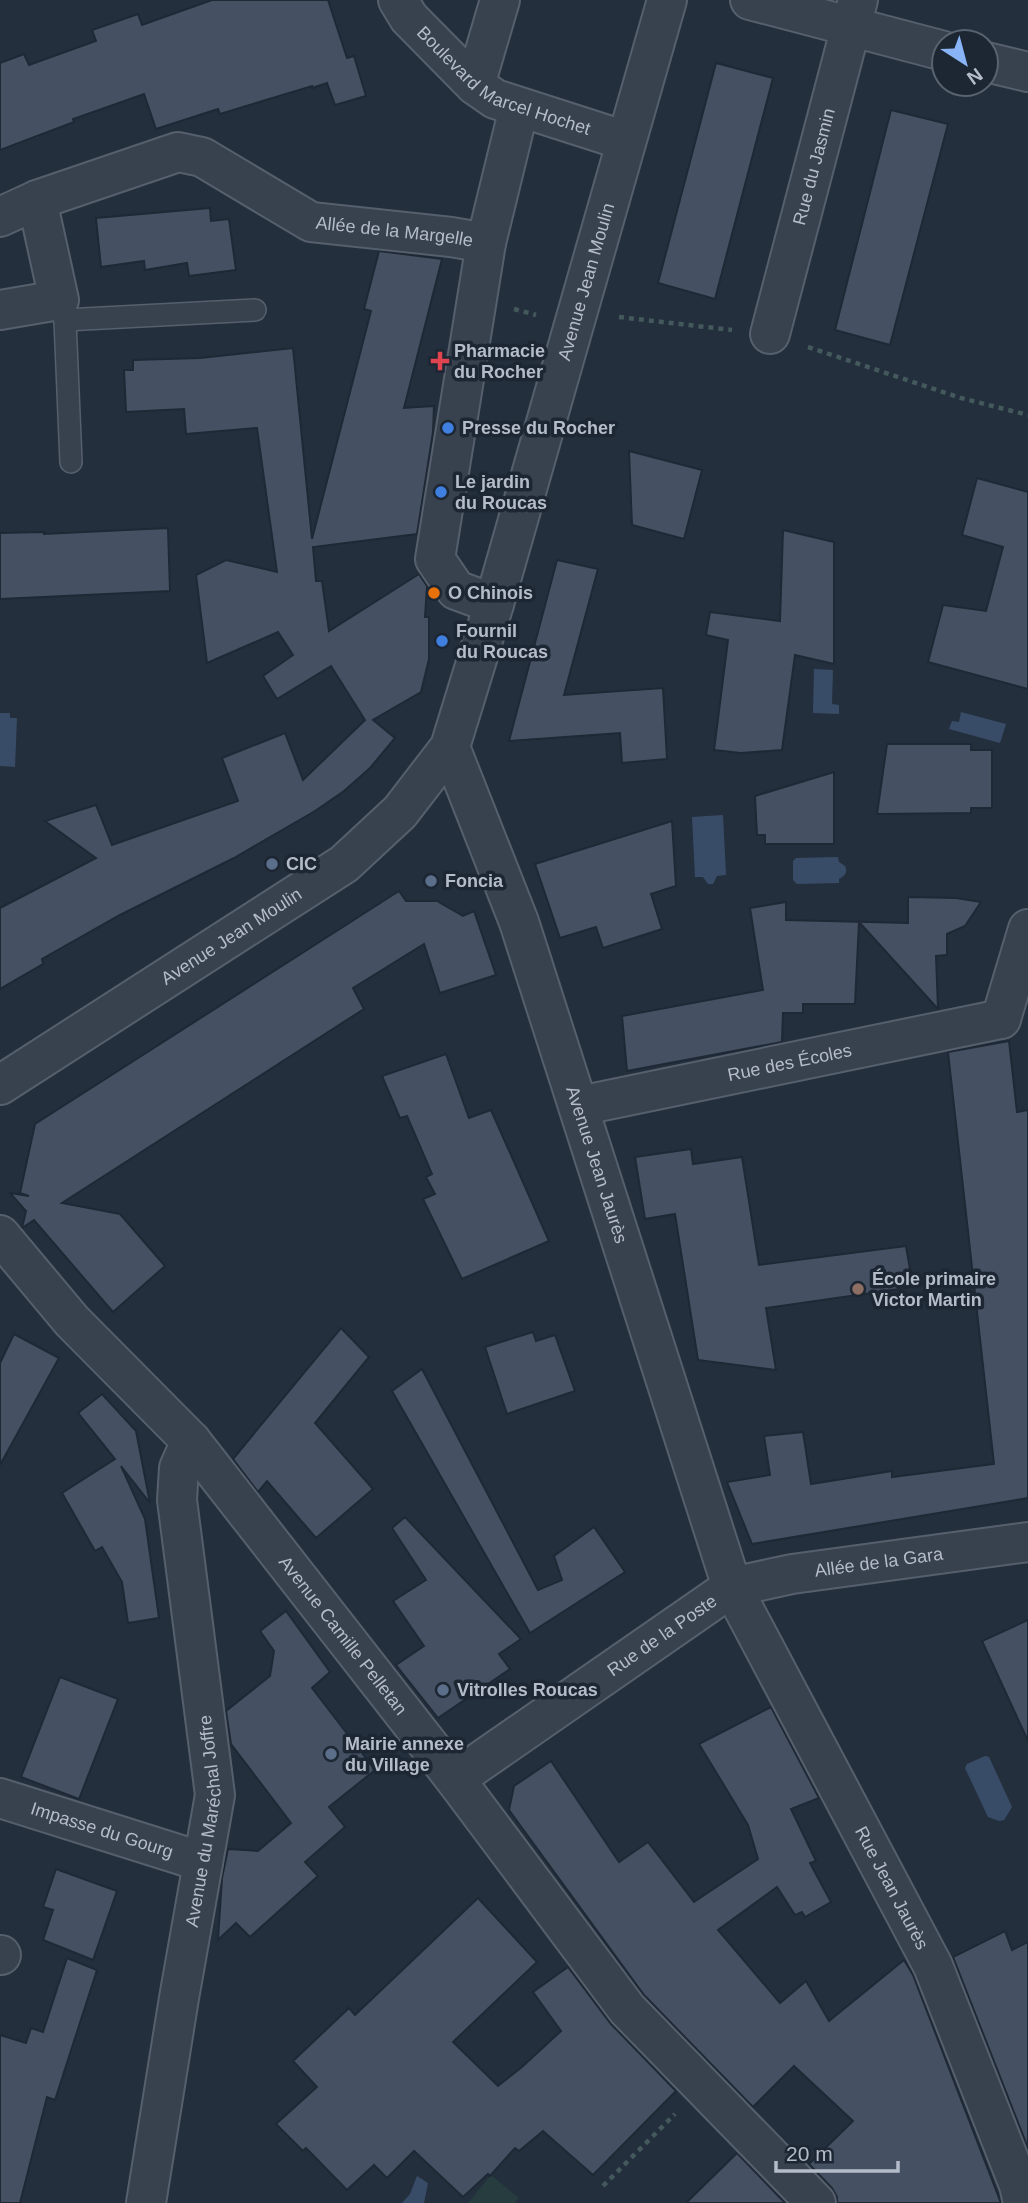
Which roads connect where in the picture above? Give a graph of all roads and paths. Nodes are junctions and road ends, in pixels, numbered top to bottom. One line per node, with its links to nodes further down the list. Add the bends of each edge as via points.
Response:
1 (398, 0): 9 (street, Boulevard Marcel Hochet, via 409,18)
2 (500, 0): 9 (street)
3 (667, 0): 11 (street, Avenue Jean Moulin)
4 (750, 0): 5 (street)
5 (855, 14): 6 (street); 19 (street, Rue du Jasmin)
6 (930, 45)
7 (1000, 65): 8 (street)
8 (1028, 72)
9 (475, 85): 10 (street, Boulevard Marcel Hochet)
10 (519, 108): 11 (street, Boulevard Marcel Hochet); 14 (street)
11 (625, 141): 22 (street, Avenue Jean Moulin)
12 (37, 200): 13 (street, Allée de la Margelle); 14 (street, Allée de la Margelle, via 178,152 202,157 311,222); 16 (street)
13 (0, 217)
14 (486, 243): 22 (street, via 435,559 456,590)
15 (0, 310): 16 (street)
16 (62, 310): 17 (lane); 21 (lane)
17 (255, 310)
18 (619, 317): 19 (path)
19 (770, 334): 20 (path, via 961,398)
20 (1028, 415)
21 (71, 462)
22 (494, 604): 23 (street, Avenue Jean Moulin)
23 (450, 747): 26 (street, Avenue Jean Moulin, via 400,812 344,864); 27 (street, Avenue Jean Jaurès, via 519,922)
24 (1028, 929): 25 (street)
25 (1015, 1027): 27 (street, Rue des Écoles)
26 (0, 1085)
27 (579, 1106): 31 (street, Avenue Jean Jaurès)
28 (0, 1235): 29 (street, Avenue Camille Pelletan, via 72,1321)
29 (191, 1441): 32 (street, Avenue Camille Pelletan); 34 (street, Avenue du Maréchal Joffre, via 179,1468 177,1500 215,1795)
30 (1028, 1542): 31 (street, Allée de la Gara, via 792,1574)
31 (732, 1587): 32 (street, Rue de la Poste); 37 (street, Rue Jean Jaurès, via 933,1966)
32 (455, 1779): 35 (street, Avenue Camille Pelletan, via 627,2009)
33 (0, 1798): 34 (street, Impasse du Gourg)
34 (203, 1862): 38 (street, Avenue du Maréchal Joffre)
35 (703, 2087): 36 (path); 39 (street, Avenue Camille Pelletan)
36 (603, 2186)
37 (1023, 2190)
38 (146, 2203)
39 (816, 2203)

